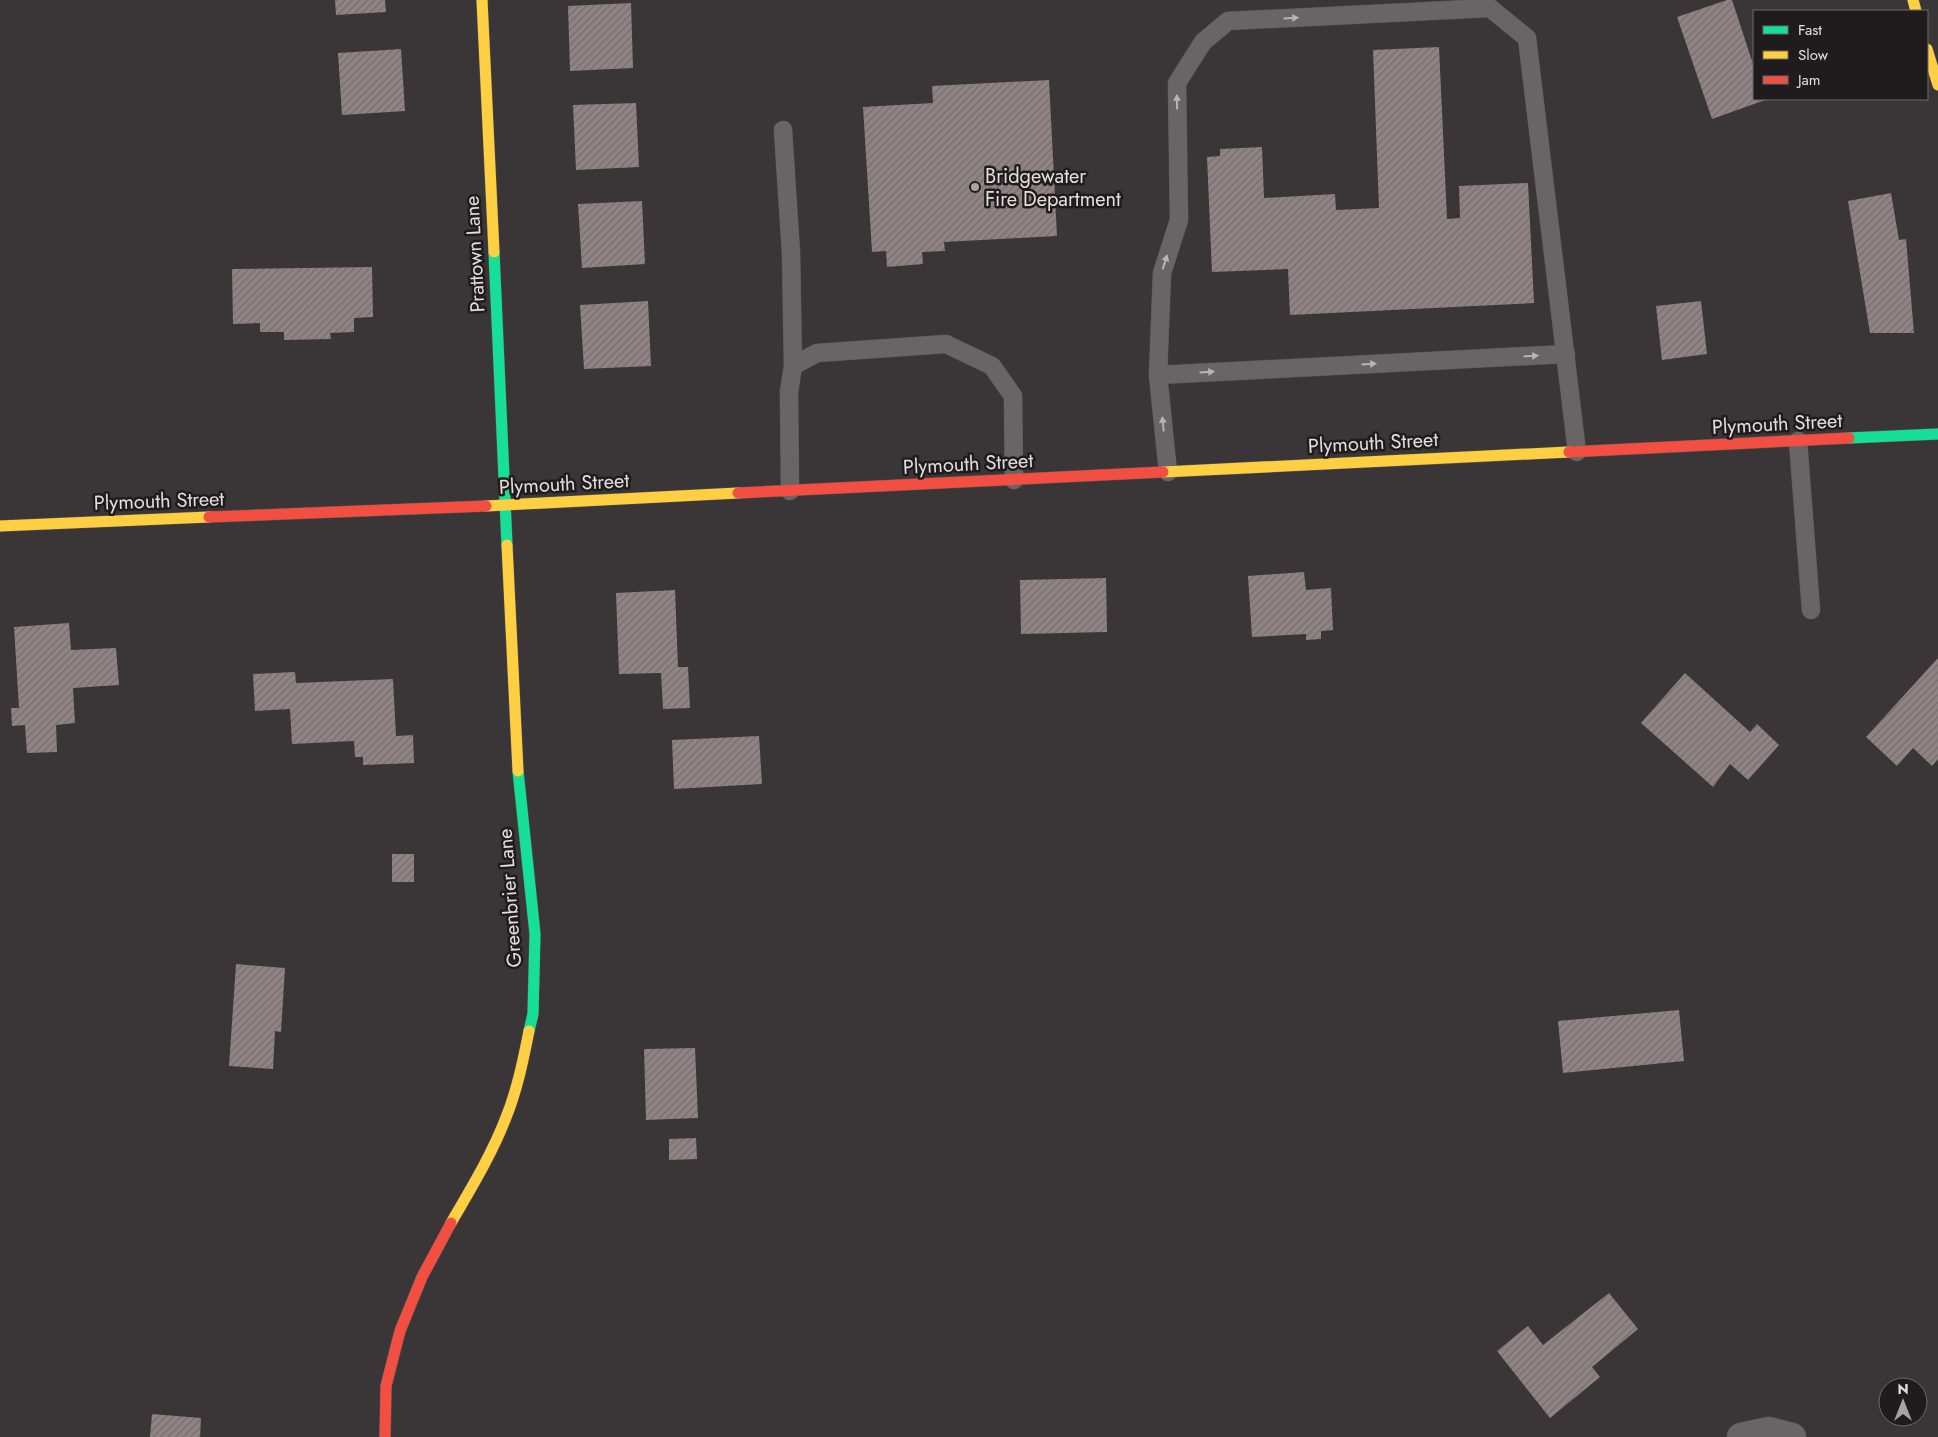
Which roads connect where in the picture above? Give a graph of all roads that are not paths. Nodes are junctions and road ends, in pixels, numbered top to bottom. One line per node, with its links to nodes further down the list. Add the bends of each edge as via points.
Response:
1 (482, 0): 14 (main road, Prattown Lane)
2 (1928, 52): 3 (main road)
3 (1938, 85)
4 (783, 130): 6 (lane, via 791,253)
5 (1566, 354): 7 (lane, one-way to 5); 7 (lane, one-way to 5, via 1162,274 1179,220 1177,83 1203,42 1228,22 1490,8 1527,38); 10 (lane)
6 (793, 366): 12 (lane, via 817,353 946,344 992,366 1013,396); 13 (lane, via 789,392)
7 (1158, 375): 11 (lane, one-way to 7)
8 (1938, 434): 9 (main road, Plymouth Street)
9 (1798, 442): 10 (main road, Plymouth Street); 16 (lane)
10 (1577, 452): 11 (main road, Plymouth Street)
11 (1168, 472): 12 (main road, Plymouth Street)
12 (1014, 480): 13 (main road, Plymouth Street)
13 (790, 492): 14 (main road, Plymouth Street)
14 (505, 505): 15 (main road, Plymouth Street); 17 (main road, Greenbrier Lane, via 518,770 535,934 533,1014 505,1121 409,1305 386,1386)
15 (0, 526)
16 (1811, 610)
17 (385, 1437)
18 (1741, 1437): 19 (street, via 1768,1431)
19 (1792, 1437)

